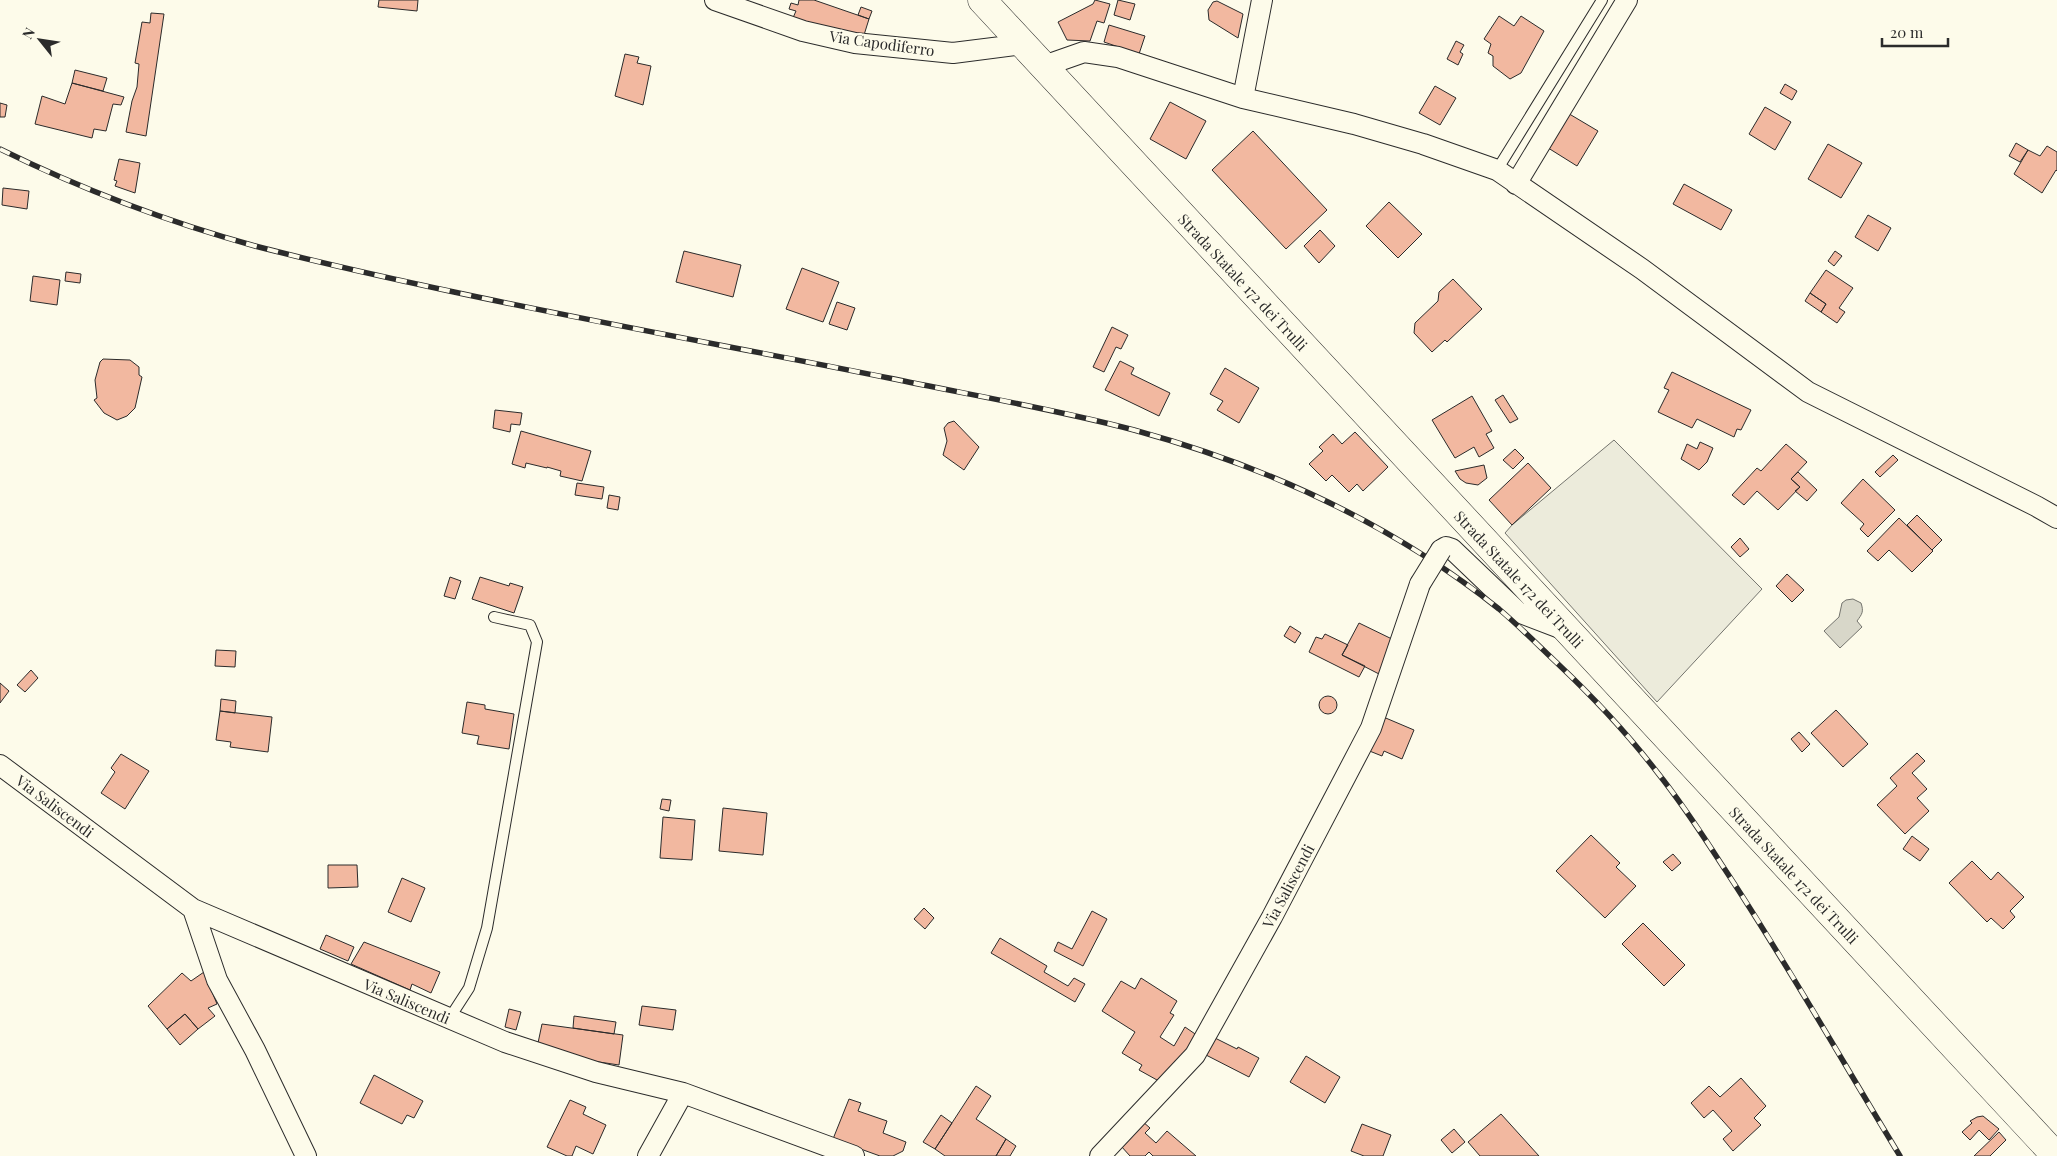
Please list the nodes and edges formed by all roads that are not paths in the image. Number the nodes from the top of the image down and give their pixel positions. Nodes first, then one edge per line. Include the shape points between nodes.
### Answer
1 (715, 0) edge
2 (982, 0) edge
3 (1262, 0) edge
4 (1602, 0) edge
5 (1627, 0) edge
6 (1024, 44) junction
7 (1044, 66) junction
8 (1243, 98) junction
9 (1497, 170) junction
10 (1516, 184) junction
11 (2057, 518) edge
12 (494, 617) dead end
13 (1567, 631) junction
14 (0, 765) edge
15 (193, 909) junction
16 (449, 1019) junction
17 (683, 1093) junction
18 (306, 1156) edge
19 (648, 1156) edge
20 (854, 1156) edge
21 (1100, 1156) edge
22 (2056, 1156) edge

1 - 6 street, Via Capodiferro via 802,31 855,43 953,52
2 - 6 main road, Strada Statale 172 dei Trulli
3 - 8 street
4 - 9 lane
5 - 10 street
6 - 7 main road, Strada Statale 172 dei Trulli
7 - 8 street via 1084,52 1118,57
7 - 13 main road, Strada Statale 172 dei Trulli
8 - 9 street via 1354,124
9 - 10 street
10 - 11 street via 1642,269 1808,392
12 - 16 lane via 530,625 537,642 487,928 469,988
13 - 21 street, Via Saliscendi, bridge via 1518,612 1452,549 1446,547 1441,550 1420,584 1371,728 1267,926 1194,1055
13 - 22 main road, Strada Statale 172 dei Trulli
14 - 15 street, Via Saliscendi
15 - 16 street, Via Saliscendi
15 - 18 street via 217,980
16 - 17 street, Via Saliscendi via 505,1042 596,1072
17 - 19 street
17 - 20 street, Via Saliscendi

